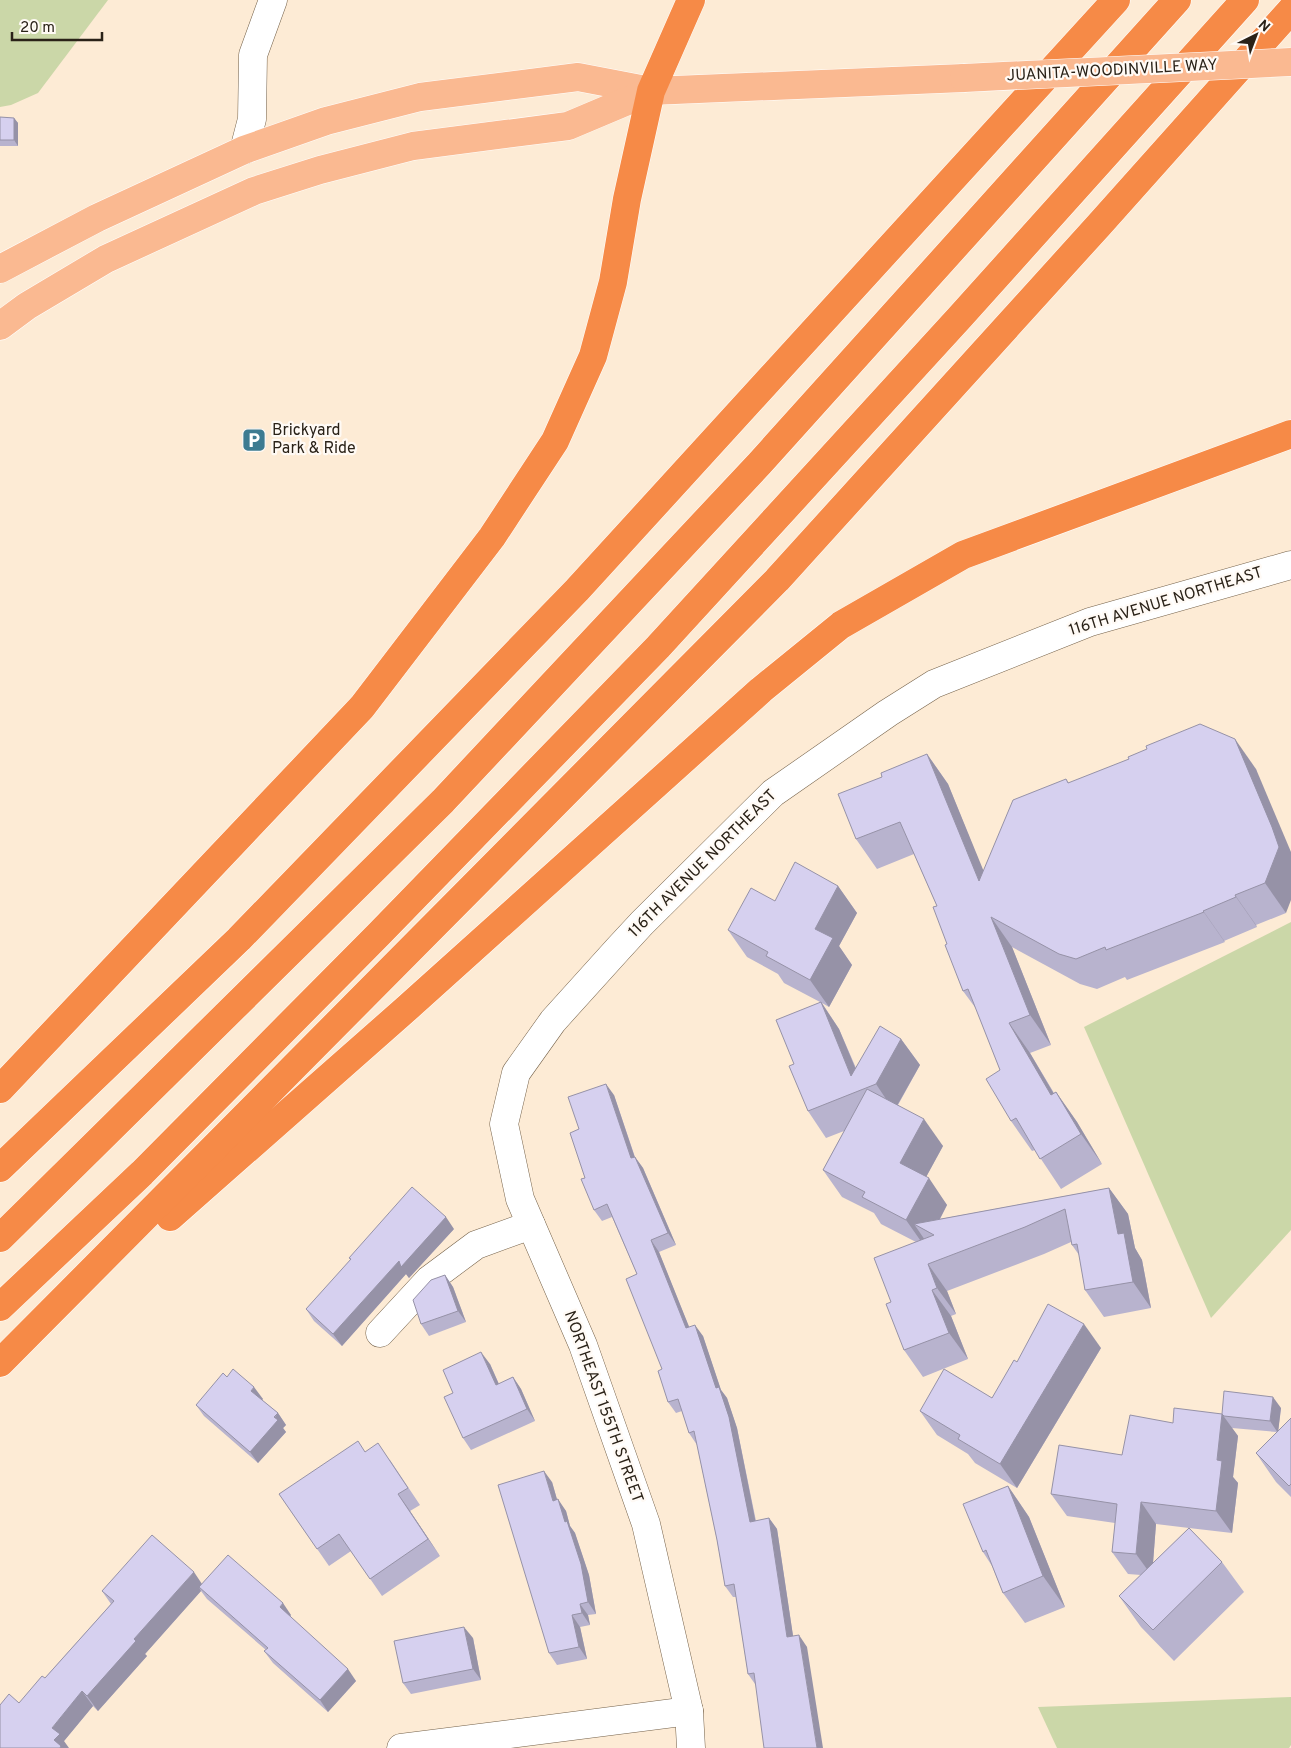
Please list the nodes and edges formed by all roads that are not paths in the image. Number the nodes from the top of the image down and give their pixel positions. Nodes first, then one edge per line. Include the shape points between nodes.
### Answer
1 (274, 0) edge
2 (690, 0) edge
3 (1116, 0) edge
4 (1177, 0) edge
5 (1245, 0) edge
6 (1291, 10) edge
7 (1291, 37) edge
8 (1291, 62) edge
9 (651, 91) junction
10 (244, 150) junction
11 (1099, 225) junction
12 (1, 269) edge
13 (0, 326) edge
14 (1291, 434) edge
15 (1291, 565) edge
16 (516, 1073) joint
17 (0, 1088) edge
18 (0, 1168) edge
19 (531, 1225) junction
20 (0, 1238) edge
21 (0, 1307) edge
22 (380, 1333) dead end
23 (0, 1363) edge
24 (0, 1367) edge
25 (689, 1711) junction
26 (401, 1748) edge
27 (691, 1748) edge

1 - 10 street via 253,55 252,119
2 - 9 highway
3 - 18 highway via 577,590 239,939
4 - 20 highway via 760,463 442,801
5 - 21 highway via 658,646 149,1166
6 - 11 highway
7 - 11 highway
8 - 9 main road, JUANITA-WOODINVILLE WAY, bridge
9 - 10 main road via 578,77 420,97 326,121
9 - 13 main road via 568,126 413,146 254,191 106,259
9 - 17 highway via 613,282 593,356 550,449 492,537 362,707
10 - 12 main road via 96,218
11 - 23 highway via 777,580
14 - 24 highway via 963,555 841,625 762,690
15 - 16 street, 116TH AVENUE NORTHEAST via 1090,622 934,684 888,712 773,792 624,943 553,1021
16 - 19 street, NORTHEAST 155TH STREET via 504,1124 520,1199
19 - 22 street via 476,1245 429,1280
19 - 25 street, NORTHEAST 155TH STREET via 583,1345 646,1524
25 - 26 street
25 - 27 street, NORTHEAST 155TH STREET

